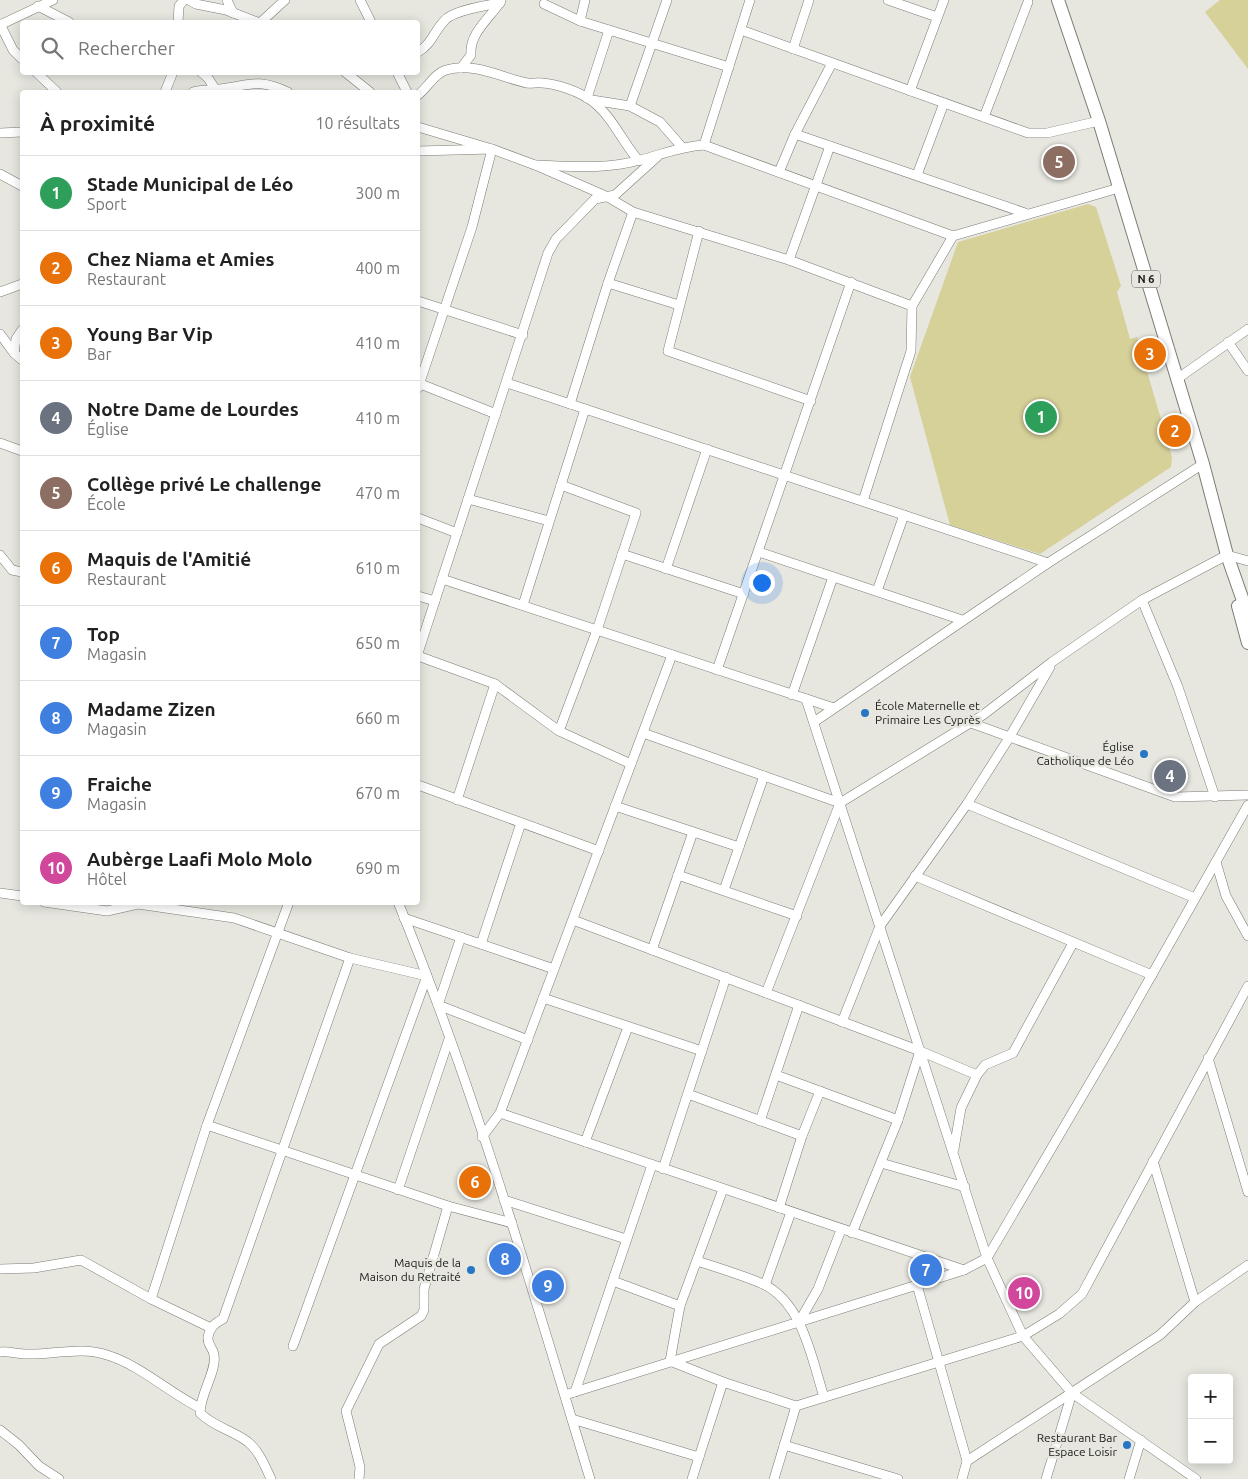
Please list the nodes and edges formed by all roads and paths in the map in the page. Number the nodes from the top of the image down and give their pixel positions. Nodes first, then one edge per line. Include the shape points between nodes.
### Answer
1 (53, 0) edge
2 (184, 0) edge
3 (189, 0) edge
4 (228, 0) edge
5 (285, 0) edge
6 (360, 0) edge
7 (584, 0) edge
8 (667, 0) edge
9 (750, 0) edge
10 (809, 0) edge
11 (888, 0) edge
12 (944, 0) edge
13 (1058, 0) edge
14 (1028, 1) edge
15 (501, 2) edge
16 (544, 4) dead end
17 (38, 6) junction
18 (232, 13) junction
19 (937, 17) junction
20 (65, 20) edge
21 (178, 20) edge
22 (253, 20) edge
23 (261, 20) edge
24 (370, 20) edge
25 (580, 21) junction
26 (0, 25) edge
27 (610, 30) junction
28 (741, 30) junction
29 (653, 44) junction
30 (793, 49) junction
31 (420, 50) edge
32 (20, 56) edge
33 (832, 63) junction
34 (729, 67) junction
35 (461, 68) junction
36 (39, 75) edge
37 (172, 75) edge
38 (204, 75) edge
39 (349, 75) edge
40 (398, 75) edge
41 (269, 89) edge
42 (55, 90) edge
43 (166, 90) edge
44 (215, 90) edge
45 (220, 90) edge
46 (368, 90) edge
47 (406, 90) edge
48 (910, 91) junction
49 (420, 93) edge
50 (589, 99) junction
51 (944, 103) junction
52 (630, 106) junction
53 (984, 117) junction
54 (1099, 121) junction
55 (420, 128) edge
56 (20, 132) edge
57 (0, 134) edge
58 (795, 134) junction
59 (704, 145) junction
60 (681, 146) junction
61 (830, 146) junction
62 (492, 149) junction
63 (420, 151) edge
64 (663, 152) junction
65 (639, 160) junction
66 (535, 165) junction
67 (779, 172) junction
68 (0, 174) edge
69 (917, 175) junction
70 (20, 185) edge
71 (817, 186) junction
72 (1119, 188) junction
73 (606, 196) junction
74 (633, 212) junction
75 (1026, 213) junction
76 (699, 230) junction
77 (953, 236) junction
78 (789, 260) junction
79 (851, 282) junction
80 (608, 283) junction
81 (20, 285) edge
82 (0, 292) edge
83 (420, 302) edge
84 (680, 305) junction
85 (912, 306) junction
86 (444, 309) junction
87 (1248, 329) edge
88 (20, 333) edge
89 (0, 334) edge
90 (523, 335) junction
91 (1228, 342) junction
92 (14, 353) junction
93 (20, 358) edge
94 (1248, 371) edge
95 (1177, 378) junction
96 (420, 379) edge
97 (507, 383) junction
98 (420, 386) edge
99 (811, 401) junction
100 (570, 404) junction
101 (585, 409) junction
102 (496, 414) junction
103 (0, 442) edge
104 (20, 450) edge
105 (707, 450) junction
106 (1203, 464) junction
107 (786, 476) junction
108 (561, 485) junction
109 (468, 500) junction
110 (863, 501) junction
111 (904, 515) junction
112 (420, 519) edge
113 (550, 521) junction
114 (457, 533) junction
115 (759, 552) junction
116 (622, 554) junction
117 (0, 556) edge
118 (1228, 558) junction
119 (1248, 561) edge
120 (1048, 563) junction
121 (666, 569) junction
122 (20, 572) edge
123 (833, 577) junction
124 (442, 579) junction
125 (876, 591) junction
126 (744, 594) junction
127 (420, 597) edge
128 (1142, 600) junction
129 (435, 601) junction
130 (523, 605) junction
131 (1248, 615) edge
132 (962, 620) junction
133 (597, 630) junction
134 (1248, 643) edge
135 (420, 649) edge
136 (672, 655) junction
137 (420, 656) edge
138 (1052, 662) junction
139 (717, 670) junction
140 (495, 684) junction
141 (792, 695) junction
142 (806, 699) junction
143 (834, 708) junction
144 (814, 722) junction
145 (971, 723) junction
146 (559, 731) junction
147 (643, 733) junction
148 (1009, 738) junction
149 (631, 764) junction
150 (764, 776) junction
151 (420, 786) edge
152 (1248, 795) edge
153 (1215, 797) junction
154 (458, 800) junction
155 (840, 803) junction
156 (967, 804) junction
157 (1248, 805) edge
158 (615, 806) junction
159 (520, 822) junction
160 (693, 832) junction
161 (739, 847) junction
162 (599, 851) junction
163 (1216, 862) junction
164 (678, 875) junction
165 (915, 876) junction
166 (724, 890) junction
167 (0, 893) edge
168 (20, 896) edge
169 (1195, 898) junction
170 (65, 905) edge
171 (134, 905) edge
172 (145, 905) edge
173 (288, 905) edge
174 (399, 905) edge
175 (797, 916) junction
176 (404, 918) junction
177 (573, 920) junction
178 (880, 926) junction
179 (279, 933) junction
180 (1248, 936) edge
181 (461, 937) junction
182 (1072, 943) junction
183 (481, 944) junction
184 (652, 950) junction
185 (350, 958) junction
186 (554, 969) junction
187 (1152, 975) junction
188 (427, 976) junction
189 (726, 977) junction
190 (1248, 986) edge
191 (766, 993) junction
192 (543, 998) junction
193 (438, 1005) junction
194 (800, 1005) junction
195 (842, 1022) junction
196 (628, 1027) junction
197 (449, 1039) junction
198 (528, 1040) junction
199 (920, 1051) junction
200 (702, 1052) junction
201 (1208, 1058) junction
202 (776, 1075) junction
203 (977, 1075) junction
204 (820, 1091) junction
205 (688, 1094) junction
206 (500, 1113) junction
207 (898, 1120) junction
208 (760, 1121) junction
209 (207, 1125) junction
210 (802, 1136) junction
211 (482, 1137) junction
212 (585, 1142) junction
213 (281, 1150) junction
214 (953, 1152) junction
215 (1153, 1160) junction
216 (881, 1163) junction
217 (652, 1165) junction
218 (664, 1169) junction
219 (354, 1175) junction
220 (965, 1187) junction
221 (723, 1189) junction
222 (398, 1190) junction
223 (1248, 1192) edge
224 (504, 1200) junction
225 (448, 1206) junction
226 (779, 1208) junction
227 (791, 1212) junction
228 (512, 1223) junction
229 (841, 1230) junction
230 (852, 1233) junction
231 (626, 1239) junction
232 (987, 1258) junction
233 (697, 1261) junction
234 (1248, 1265) edge
235 (0, 1269) edge
236 (964, 1270) junction
237 (613, 1281) junction
238 (765, 1285) junction
239 (917, 1285) junction
240 (151, 1299) junction
241 (1195, 1302) junction
242 (680, 1306) junction
243 (799, 1322) junction
244 (211, 1328) junction
245 (1024, 1336) junction
246 (293, 1346) dead end
247 (0, 1352) edge
248 (670, 1361) junction
249 (939, 1362) junction
250 (723, 1382) junction
251 (575, 1392) junction
252 (1072, 1393) junction
253 (565, 1395) junction
254 (824, 1397) junction
255 (796, 1406) junction
256 (200, 1408) junction
257 (572, 1418) junction
258 (0, 1430) edge
259 (1141, 1440) junction
260 (784, 1445) junction
261 (699, 1457) junction
262 (967, 1462) junction
263 (59, 1479) edge
264 (271, 1479) edge
265 (359, 1479) edge
266 (590, 1479) edge
267 (692, 1479) edge
268 (774, 1479) edge
269 (898, 1479) edge
270 (962, 1479) edge
271 (1046, 1479) edge
272 (1129, 1479) edge
273 (1196, 1479) edge

1 - 17 street
2 - 21 street via 179,6
3 - 18 street
4 - 18 street
5 - 23 street
6 - 24 street
7 - 25 street
8 - 29 street
9 - 28 street
10 - 30 street
11 - 19 street
12 - 19 street
13 - 54 main road, N 6
14 - 53 street
15 - 31 street via 452,14 444,20 432,41
15 - 35 street via 475,35 470,46 471,55
16 - 25 street
17 - 20 street
17 - 26 street
18 - 22 street
19 - 48 street
25 - 27 street
26 - 32 street via 13,50
27 - 29 street
27 - 50 street
28 - 30 street
28 - 34 street
29 - 34 street
29 - 52 street
30 - 33 street
33 - 48 street
33 - 58 street
34 - 59 street
35 - 49 street via 443,70
35 - 50 street via 475,68 529,84 542,83
36 - 42 street
37 - 43 street
38 - 44 street
39 - 46 street
40 - 47 street
41 - 45 street via 244,84
48 - 51 street
50 - 52 street
50 - 65 street via 608,116
51 - 53 street
51 - 69 street
52 - 60 street via 660,122
53 - 54 street via 1028,133 1047,133
54 - 72 main road, N 6
55 - 62 street
56 - 57 street
58 - 61 street
58 - 67 street
59 - 60 street
59 - 67 street
60 - 64 street
61 - 69 street
61 - 71 street
62 - 63 street
62 - 66 street
62 - 86 street via 472,227
64 - 65 street
64 - 73 street via 614,195
65 - 66 street via 599,168
66 - 73 street
67 - 71 street
68 - 70 street
69 - 75 street
71 - 77 street
71 - 78 street
72 - 75 street
72 - 95 main road, N 6
73 - 74 street
73 - 90 street via 595,200 556,239 548,253
74 - 76 street
74 - 80 street
75 - 77 street
76 - 78 street
76 - 84 street
77 - 85 street
78 - 79 street
79 - 85 street
79 - 99 street
80 - 84 street
80 - 100 street
81 - 82 street
83 - 86 street
84 - 99 street via 668,351
85 - 110 street via 911,351
86 - 90 street
86 - 96 street
87 - 91 street
88 - 92 street
89 - 92 street
90 - 97 street
91 - 94 street
91 - 95 street
92 - 93 street
95 - 106 main road, N 6
97 - 100 street
97 - 102 street
98 - 102 street
99 - 107 street
100 - 101 street
101 - 105 street
101 - 108 street
102 - 109 street
103 - 104 street
105 - 107 street
105 - 121 street
106 - 118 main road, N 6
106 - 120 street
107 - 110 street
107 - 115 street
108 - 113 street
108 - 116 street via 636,513
109 - 113 street
109 - 114 street
110 - 111 street
111 - 120 street
111 - 125 street
112 - 114 street
113 - 130 street
114 - 124 street
115 - 123 street
115 - 126 street
116 - 121 street
116 - 133 street
117 - 122 street via 12,570
118 - 119 street
118 - 128 street
118 - 131 main road, N 6
118 - 134 main road, N 6
120 - 132 street
121 - 126 street
123 - 125 street
123 - 141 street
124 - 129 street
124 - 130 street
125 - 132 street
126 - 139 street
127 - 129 street
128 - 138 street
128 - 153 street via 1178,687
129 - 135 street
130 - 133 street
132 - 143 street
133 - 136 street
133 - 146 street
136 - 139 street
136 - 147 street
137 - 140 street
138 - 145 street
138 - 148 street
139 - 141 street
140 - 146 street
140 - 154 street
141 - 142 street
142 - 143 street
142 - 144 street
143 - 144 street
144 - 155 street
145 - 148 street
145 - 155 street
146 - 149 street
147 - 149 street
147 - 150 street
148 - 153 street via 1156,792 1176,797
148 - 156 street
149 - 158 street
150 - 155 street
150 - 161 street
151 - 154 street
152 - 153 street
154 - 159 street
155 - 175 street
155 - 178 street
156 - 165 street
156 - 169 street
157 - 163 street
158 - 160 street
158 - 162 street
159 - 162 street
159 - 183 street
160 - 161 street
160 - 164 street
161 - 166 street
162 - 177 street
163 - 169 street
163 - 180 street via 1226,896
164 - 166 street
164 - 184 street
165 - 178 street
165 - 182 street
166 - 175 street
167 - 168 street
169 - 187 street
170 - 171 street via 107,911
172 - 179 street via 234,918
173 - 179 street
174 - 176 street
175 - 191 street
176 - 181 street
176 - 188 street
177 - 184 street
177 - 186 street
178 - 195 street
178 - 199 street
179 - 185 street
179 - 209 street
181 - 183 street
181 - 193 street
182 - 187 street
182 - 203 street via 1013,1053 985,1065
183 - 186 street
184 - 189 street
185 - 188 street
185 - 213 street
186 - 192 street
187 - 232 street
188 - 193 street
188 - 219 street
189 - 191 street
189 - 200 street
190 - 201 street
191 - 194 street
192 - 196 street
192 - 198 street
193 - 197 street
193 - 198 street
194 - 195 street
194 - 202 street
195 - 199 street
196 - 200 street
196 - 212 street
197 - 211 street
197 - 222 street
198 - 206 street
199 - 203 street
199 - 207 street
199 - 214 street
200 - 205 street
201 - 215 street
201 - 223 street
202 - 204 street
202 - 208 street
203 - 214 street via 961,1108
204 - 207 street
204 - 210 street
205 - 208 street
205 - 218 street
206 - 211 street
206 - 212 street
207 - 216 street
208 - 210 street
209 - 213 street
209 - 240 street
210 - 226 street
211 - 224 street
212 - 217 street
213 - 219 street
213 - 244 street via 223,1319
214 - 220 street
215 - 241 street
215 - 245 street via 1082,1294 1059,1314
216 - 220 street
216 - 230 street
217 - 218 street
217 - 231 street
218 - 221 street
219 - 222 street
219 - 246 street
220 - 232 street
221 - 226 street
221 - 233 street
222 - 225 street
224 - 228 street
224 - 231 street
225 - 228 street
225 - 265 street via 424,1289 424,1310 421,1316 378,1344 346,1411 360,1466
226 - 227 street
227 - 229 street
227 - 238 street
228 - 253 street
229 - 230 street
229 - 243 street via 818,1289
230 - 236 street
231 - 237 street
232 - 236 street
232 - 245 street
233 - 238 street
233 - 242 street
234 - 241 street
235 - 240 street via 34,1268 81,1260
236 - 239 street
237 - 242 street
237 - 251 street
238 - 243 street via 783,1299
239 - 243 street
239 - 249 street
240 - 244 street
241 - 252 street via 1160,1334
242 - 248 street
243 - 248 street
243 - 254 street
244 - 256 street via 208,1345 214,1354 213,1363
245 - 249 street
245 - 252 street
247 - 256 street via 72,1353 82,1350 106,1354
248 - 250 street
248 - 251 street
249 - 254 street
249 - 262 street
250 - 255 street
250 - 261 street
251 - 253 street
252 - 259 street
252 - 262 street
252 - 271 street
253 - 257 street
254 - 255 street
255 - 260 street
256 - 264 street via 210,1422 248,1442
257 - 261 street
257 - 266 street
258 - 263 street via 39,1466
259 - 272 street
259 - 273 street
260 - 268 street
260 - 269 street
261 - 267 street
262 - 270 street

